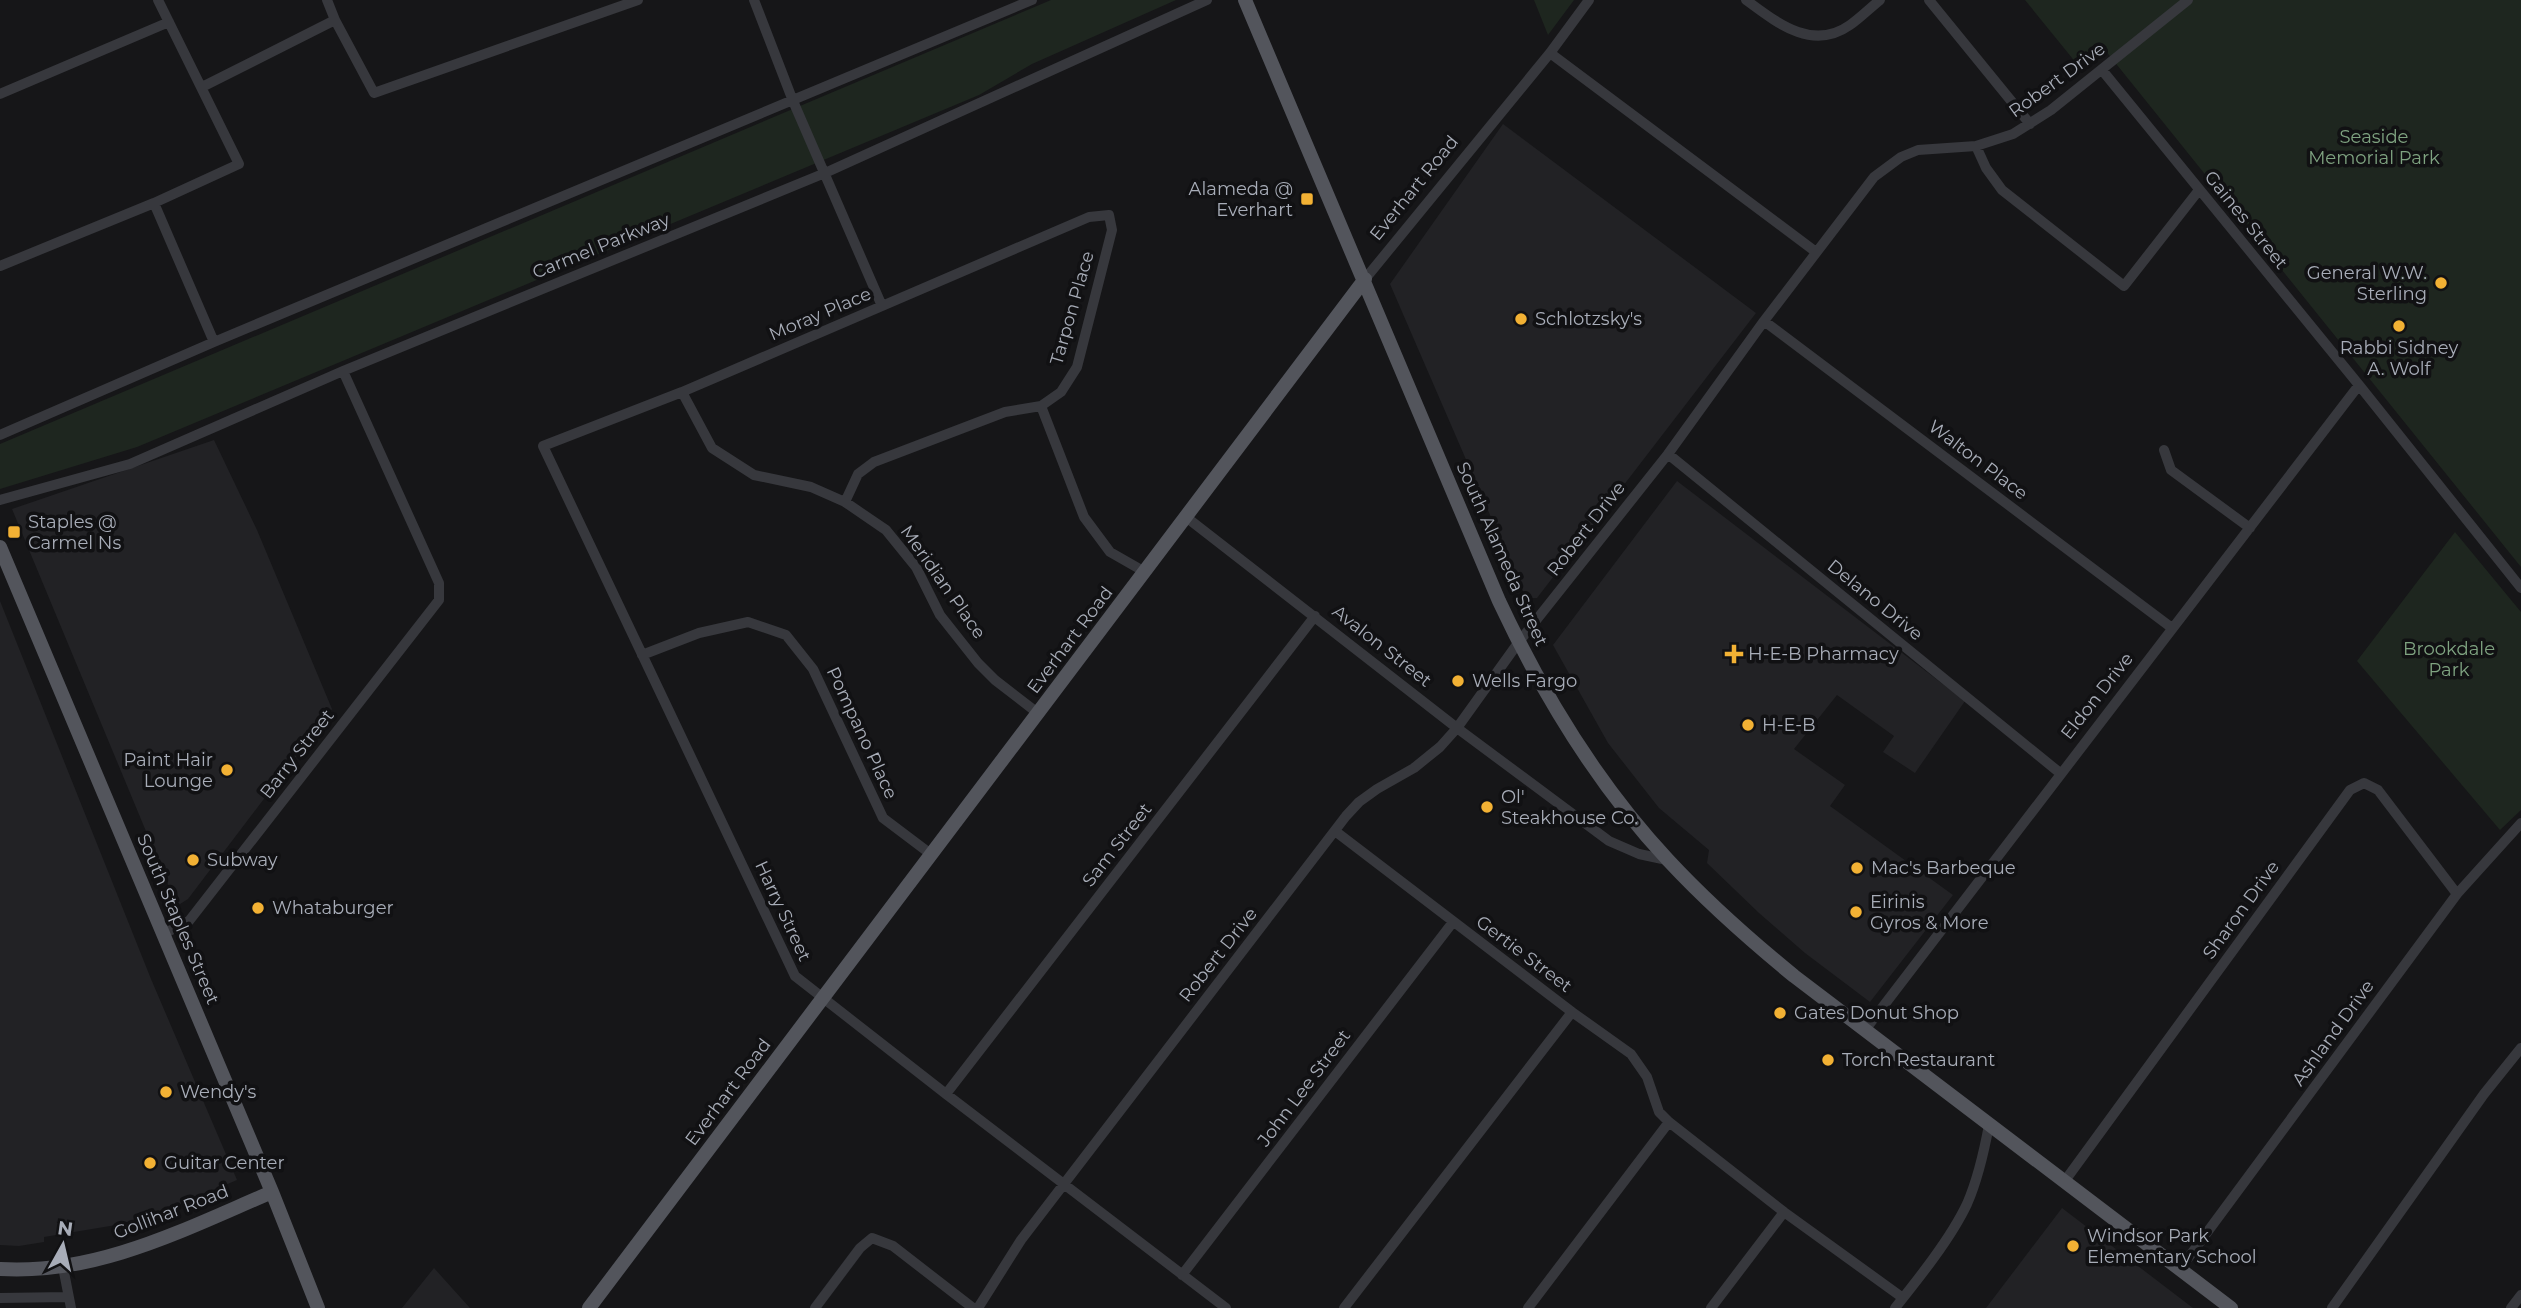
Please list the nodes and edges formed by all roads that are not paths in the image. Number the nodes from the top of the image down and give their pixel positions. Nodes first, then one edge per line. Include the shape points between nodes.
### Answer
1 (158, 0) edge
2 (327, 0) edge
3 (638, 0) edge
4 (754, 0) edge
5 (1032, 0) edge
6 (1207, 0) edge
7 (1245, 0) edge
8 (1589, 0) edge
9 (1746, 0) edge
10 (1880, 0) edge
11 (1929, 0) edge
12 (2188, 0) edge
13 (335, 20) junction
14 (169, 22) junction
15 (1550, 53) junction
16 (2102, 70) junction
17 (202, 87) junction
18 (0, 94) edge
19 (793, 101) junction
20 (2030, 124) junction
21 (1976, 146) junction
22 (825, 173) junction
23 (2199, 190) junction
24 (155, 203) junction
25 (1109, 215) joint
26 (1816, 252) junction
27 (0, 267) edge
28 (1365, 279) junction
29 (882, 306) junction
30 (1764, 321) junction
31 (214, 342) junction
32 (344, 371) junction
33 (2360, 385) junction
34 (682, 392) junction
35 (1041, 406) junction
36 (0, 435) edge
37 (543, 446) joint
38 (2164, 450) dead end
39 (1668, 454) junction
40 (0, 500) edge
41 (845, 502) junction
42 (1186, 517) junction
43 (2250, 527) junction
44 (0, 547) edge
45 (1145, 572) junction
46 (2521, 588) edge
47 (1315, 616) junction
48 (2172, 628) junction
49 (1518, 643) junction
50 (642, 655) junction
51 (1039, 714) junction
52 (1457, 728) junction
53 (2060, 773) junction
54 (2521, 823) edge
55 (1335, 831) junction
56 (932, 855) junction
57 (1667, 860) junction
58 (2457, 894) junction
59 (1453, 922) junction
60 (163, 934) junction
61 (822, 1000) junction
62 (1572, 1012) junction
63 (1865, 1030) junction
64 (2521, 1048) edge
65 (946, 1094) junction
66 (1669, 1122) junction
67 (1989, 1125) junction
68 (2064, 1182) junction
69 (1064, 1184) junction
70 (272, 1192) junction
71 (1784, 1212) junction
72 (63, 1268) junction
73 (0, 1269) edge
74 (2180, 1269) junction
75 (1182, 1275) junction
76 (2521, 1295) edge
77 (0, 1298) edge
78 (1903, 1298) junction
79 (69, 1303) edge
80 (318, 1308) edge
81 (589, 1308) edge
82 (815, 1308) edge
83 (973, 1308) edge
84 (978, 1308) edge
85 (1226, 1308) edge
86 (1344, 1308) edge
87 (1528, 1308) edge
88 (1711, 1308) edge
89 (1895, 1308) edge
90 (2231, 1308) edge
91 (2332, 1308) edge
92 (2511, 1308) edge

1 - 14 street
2 - 13 street
3 - 13 street via 374,93
4 - 19 street
5 - 19 street
6 - 22 street, Carmel Parkway
7 - 28 main road, South Alameda Street
8 - 15 street, Everhart Road
9 - 10 street via 1782,26 1811,36 1838,32
11 - 20 street
12 - 16 street, Robert Drive
13 - 17 street
14 - 17 street
14 - 18 street
15 - 26 street
15 - 28 street, Everhart Road
16 - 20 street, Robert Drive
16 - 23 street, Gaines Street
17 - 24 street via 239,163
19 - 22 street
19 - 31 street
20 - 21 street, Robert Drive
21 - 23 street via 2002,190 2124,286
21 - 26 street, Robert Drive via 1931,147 1887,165
22 - 29 street
22 - 32 street, Carmel Parkway
23 - 33 street, Gaines Street
24 - 27 street
24 - 31 street
25 - 29 street, Moray Place via 1089,217
25 - 35 street, Tarpon Place via 1112,230 1077,367 1061,392
26 - 30 street, Robert Drive
28 - 42 main road, Everhart Road
28 - 49 main road, South Alameda Street
29 - 34 street, Moray Place
30 - 39 street, Robert Drive
30 - 48 street, Walton Place
31 - 36 street
32 - 40 street, Carmel Parkway via 130,464
32 - 60 street, Barry Street via 439,583 439,600 189,921
33 - 43 street, Eldon Drive
33 - 46 street, Gaines Street
34 - 37 street, Moray Place
34 - 41 street, Meridian Place via 712,448 754,475 811,487
35 - 41 street via 1005,412 874,462 858,474
35 - 45 street via 1084,517 1110,552
37 - 50 street, Harry Street
38 - 43 street via 2171,470
39 - 49 street, Robert Drive
39 - 53 street, Delano Drive
41 - 51 street, Meridian Place via 886,530 916,567 940,615 978,663
42 - 45 main road, Everhart Road
42 - 47 street, Avalon Street
43 - 48 street, Eldon Drive
44 - 60 main road, South Staples Street
45 - 51 main road, Everhart Road
47 - 52 street, Avalon Street
47 - 65 street, Sam Street
48 - 53 street, Eldon Drive
49 - 52 street, Robert Drive
49 - 57 main road, South Alameda Street via 1588,761
50 - 56 street, Pompano Place via 699,633 748,622 786,635 813,669 883,818
50 - 61 street, Harry Street via 795,976
51 - 56 main road, Everhart Road
52 - 55 street, Robert Drive via 1414,768 1359,802
52 - 57 street, Avalon Street via 1609,841
53 - 63 street, Eldon Drive
54 - 58 street, Ashland Drive
55 - 59 street, Gertie Street
55 - 69 street, Robert Drive
56 - 61 main road, Everhart Road
57 - 63 main road, South Alameda Street via 1748,939
58 - 68 street, Sharon Drive via 2378,790 2364,783 2350,790
58 - 74 street, Ashland Drive
59 - 62 street, Gertie Street
59 - 75 street, John Lee Street
60 - 70 main road, South Staples Street
61 - 65 street, Harry Street
61 - 81 main road, Everhart Road
62 - 66 street, Gertie Street via 1631,1054 1647,1077 1659,1112
62 - 86 street
63 - 67 main road, South Alameda Street
64 - 91 street
65 - 69 street, Harry Street
66 - 71 street
66 - 87 street
67 - 68 main road, South Alameda Street
67 - 78 street via 1967,1204
68 - 74 main road, South Alameda Street
69 - 75 street, Harry Street
69 - 84 street, Robert Drive via 1004,1264
70 - 72 main road, Gollihar Road via 129,1251
70 - 80 main road, South Staples Street
71 - 78 street
71 - 88 street
72 - 73 main road, Gollihar Road
72 - 79 street
74 - 90 main road, South Alameda Street
75 - 85 street, Harry Street
76 - 92 street
77 - 79 street
78 - 89 street
82 - 83 street via 872,1238 893,1246

